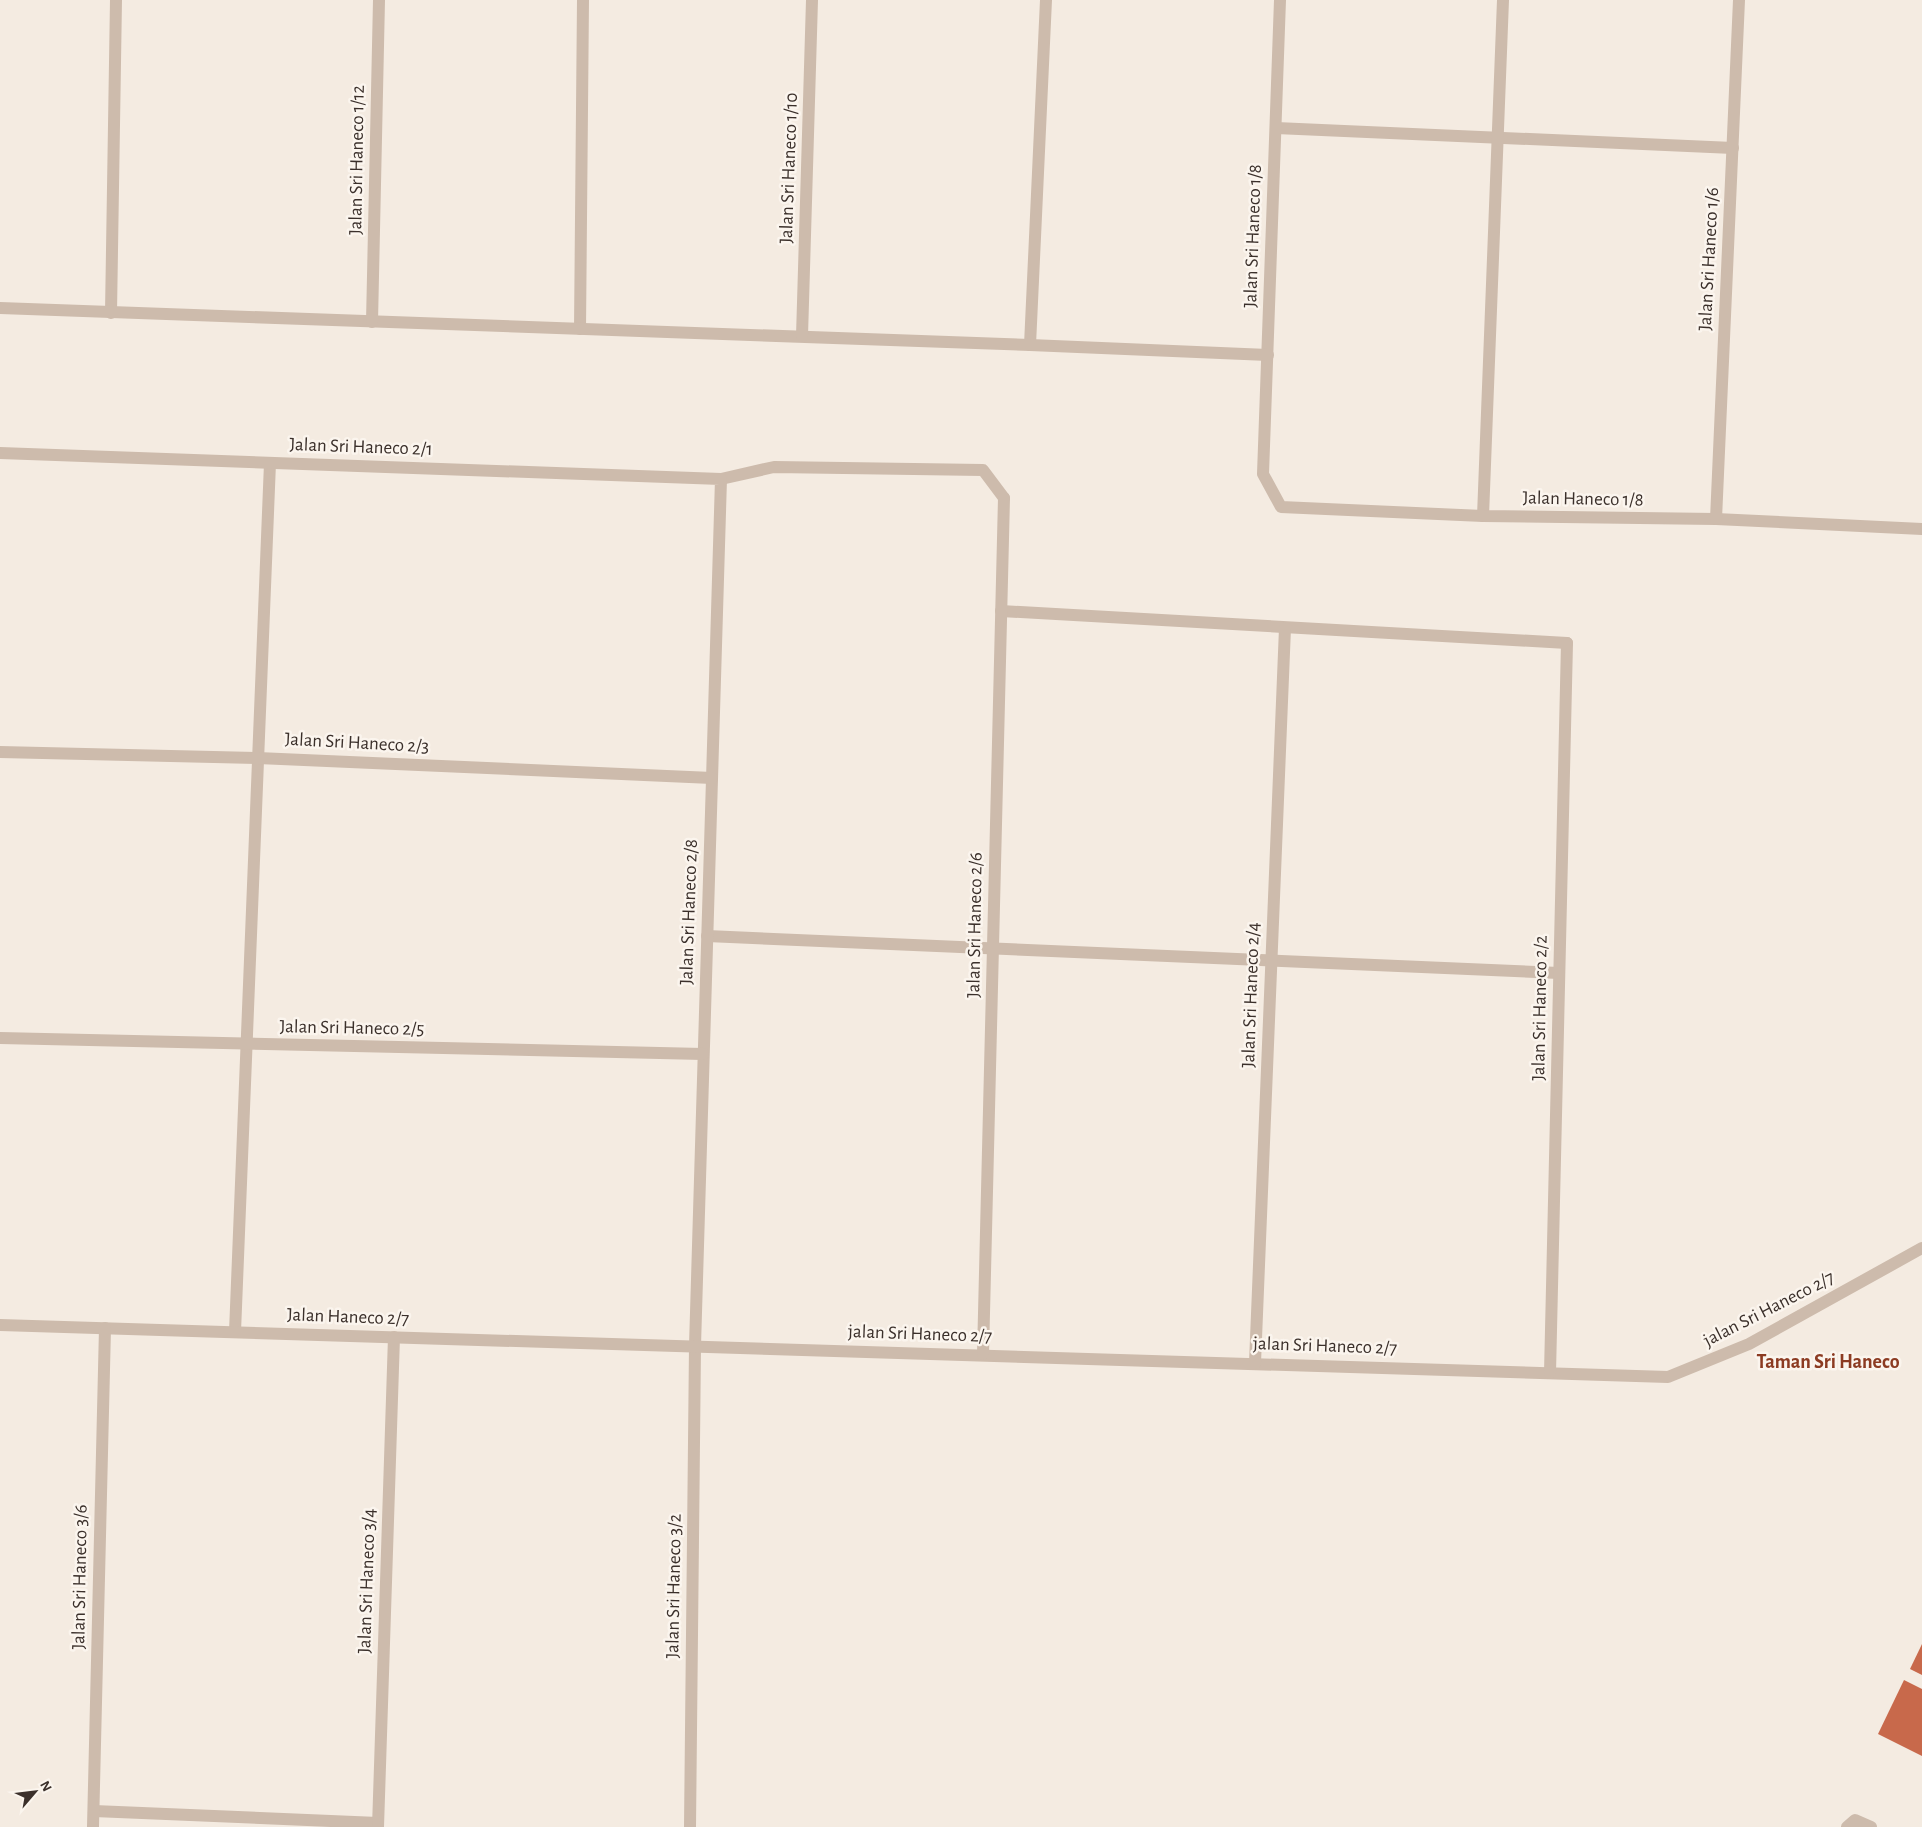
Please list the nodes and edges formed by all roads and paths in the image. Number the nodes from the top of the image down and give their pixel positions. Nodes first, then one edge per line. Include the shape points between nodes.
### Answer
1 (116, 0) edge
2 (379, 0) edge
3 (583, 0) edge
4 (812, 0) edge
5 (1046, 0) edge
6 (1280, 0) edge
7 (1503, 0) edge
8 (1739, 0) edge
9 (1276, 128) junction
10 (1498, 138) junction
11 (1733, 148) junction
12 (0, 308) edge
13 (111, 313) junction
14 (372, 322) junction
15 (580, 329) junction
16 (802, 336) junction
17 (1030, 344) junction
18 (1268, 355) junction
19 (0, 453) edge
20 (270, 463) junction
21 (1263, 474) joint
22 (721, 479) junction
23 (1004, 498) joint
24 (1483, 516) junction
25 (1716, 519) junction
26 (1922, 529) edge
27 (1001, 611) junction
28 (1285, 628) junction
29 (0, 752) edge
30 (258, 758) junction
31 (712, 778) junction
32 (707, 936) junction
33 (993, 949) junction
34 (1271, 960) junction
35 (1559, 973) junction
36 (0, 1038) edge
37 (246, 1045) junction
38 (704, 1054) junction
39 (1922, 1248) edge
40 (0, 1325) edge
41 (105, 1328) junction
42 (235, 1332) junction
43 (394, 1337) junction
44 (695, 1346) junction
45 (983, 1354) junction
46 (1255, 1363) junction
47 (1550, 1373) junction
48 (94, 1811) junction
49 (378, 1825) edge
50 (94, 1827) edge
51 (690, 1827) edge
52 (1847, 1827) edge
53 (1870, 1827) edge

1 - 13 street
2 - 14 street, Jalan Sri Haneco 1/12
3 - 15 street
4 - 16 street, Jalan Sri Haneco 1/10
5 - 17 street
6 - 9 street, Jalan Sri Haneco 1/8
7 - 10 street
8 - 11 street, Jalan Sri Haneco 1/6
9 - 10 street
9 - 18 street, Jalan Sri Haneco 1/8
10 - 11 street
10 - 24 street
11 - 25 street, Jalan Sri Haneco 1/6
12 - 13 street
13 - 14 street
14 - 15 street
15 - 16 street
16 - 17 street
17 - 18 street
18 - 21 street, Jalan Sri Haneco 1/8
19 - 20 street, Jalan Sri Haneco 2/1
20 - 22 street, Jalan Sri Haneco 2/1
20 - 30 street
21 - 24 street, Jalan Haneco 1/8 via 1281,507
22 - 23 street, Jalan Sri Haneco 2/1 via 774,467 983,470
22 - 31 street, Jalan Sri Haneco 2/8
23 - 27 street, Jalan Sri Haneco 2/6
24 - 25 street, Jalan Haneco 1/8
25 - 26 street, Jalan Haneco 1/8
27 - 28 street
27 - 33 street, Jalan Sri Haneco 2/6
28 - 34 street, Jalan Sri Haneco 2/4
28 - 35 street, Jalan Sri Haneco 2/2 via 1567,643
29 - 30 street, Jalan Sri Haneco 2/3
30 - 31 street, Jalan Sri Haneco 2/3
30 - 37 street
31 - 32 street, Jalan Sri Haneco 2/8
32 - 33 street
32 - 38 street, Jalan Sri Haneco 2/8
33 - 34 street
33 - 45 street, Jalan Sri Haneco 2/6
34 - 35 street
34 - 46 street, Jalan Sri Haneco 2/4
35 - 47 street, Jalan Sri Haneco 2/2
36 - 37 street, Jalan Sri Haneco 2/5
37 - 38 street, Jalan Sri Haneco 2/5
37 - 42 street
38 - 44 street, Jalan Sri Haneco 2/8
39 - 47 street, jalan Sri Haneco 2/7 via 1749,1344 1668,1377
40 - 41 street, Jalan Haneco 2/7
41 - 42 street, Jalan Haneco 2/7
41 - 48 street, Jalan Sri Haneco 3/6
42 - 43 street, Jalan Haneco 2/7
43 - 44 street, Jalan Haneco 2/7
43 - 49 street, Jalan Sri Haneco 3/4
44 - 45 street, jalan Sri Haneco 2/7
44 - 51 street, Jalan Sri Haneco 3/2
45 - 46 street, jalan Sri Haneco 2/7
46 - 47 street, jalan Sri Haneco 2/7
48 - 49 street
48 - 50 street, Jalan Sri Haneco 3/6
52 - 53 street via 1855,1820

